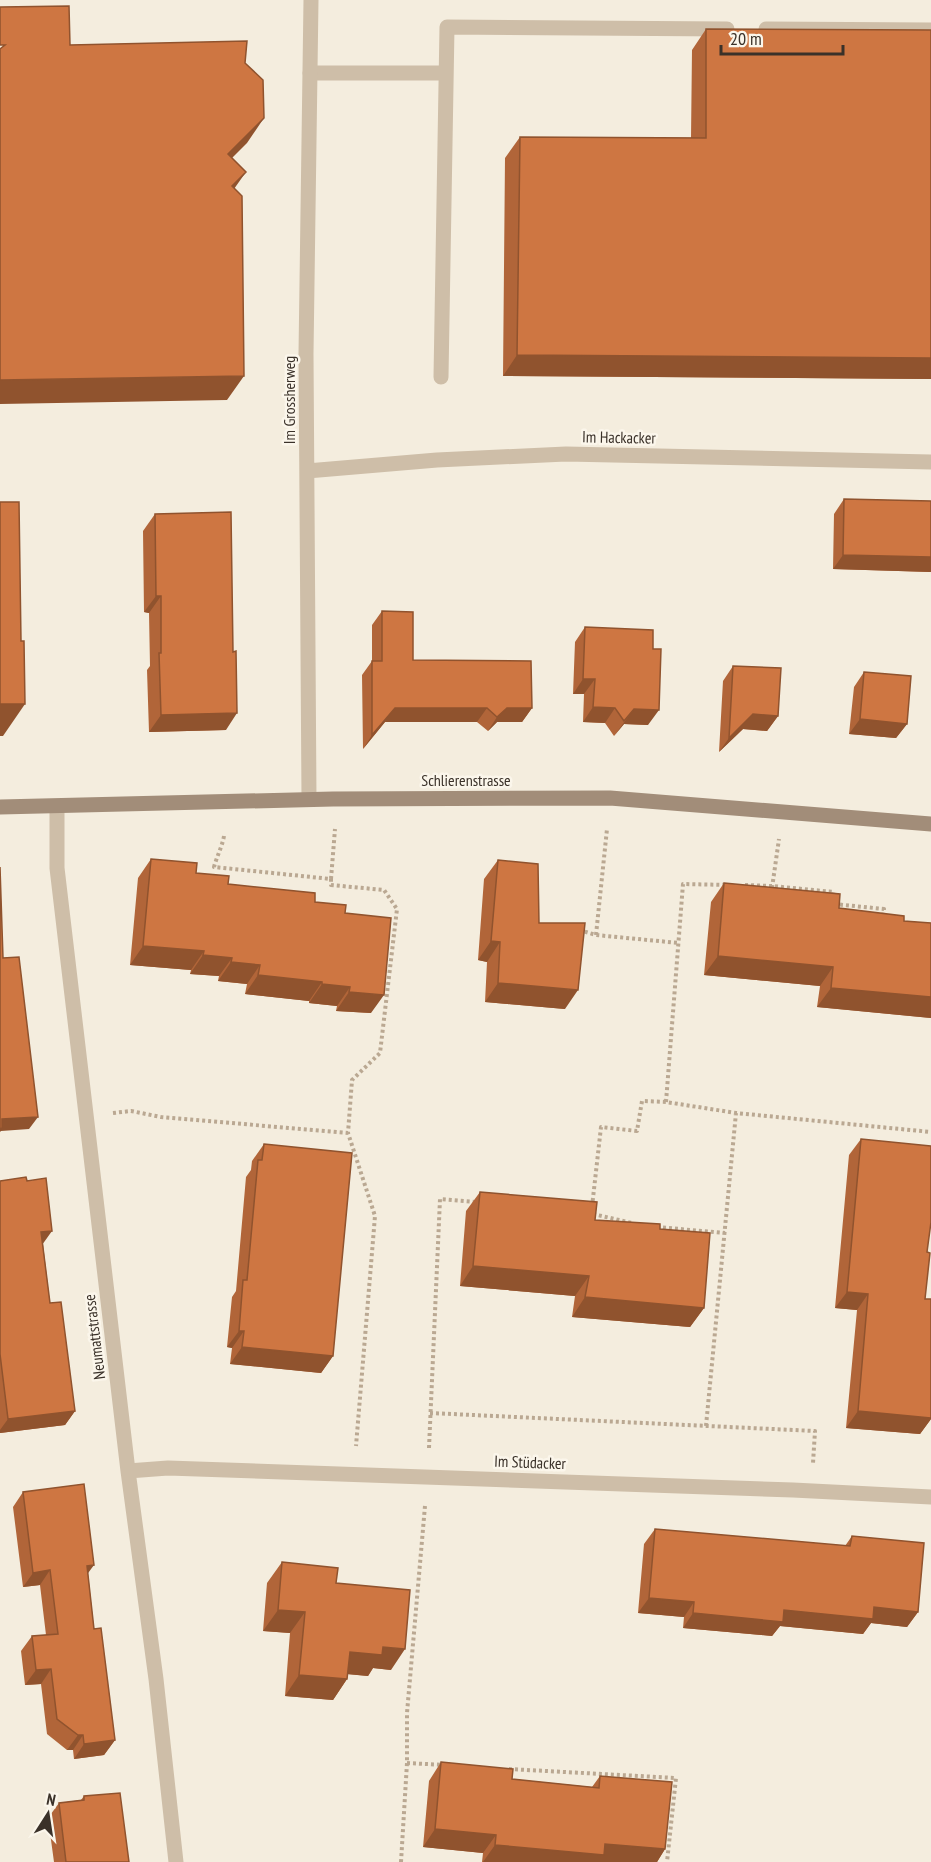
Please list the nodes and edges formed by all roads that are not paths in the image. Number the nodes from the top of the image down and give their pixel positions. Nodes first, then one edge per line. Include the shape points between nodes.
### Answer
1 (311, 0) edge
2 (931, 30) edge
3 (310, 73) junction
4 (446, 73) junction
5 (441, 377) dead end
6 (931, 462) edge
7 (307, 471) junction
8 (309, 799) junction
9 (0, 807) edge
10 (57, 807) junction
11 (931, 824) edge
12 (128, 1471) junction
13 (931, 1497) edge
14 (176, 1862) edge

1 - 3 street, Im Grossherweg
2 - 4 street via 447,27
3 - 4 street
3 - 7 street, Im Grossherweg
4 - 5 street
6 - 7 street, Im Hackacker via 566,454
7 - 8 street, Im Grossherweg
8 - 10 street, Schlierenstrasse
8 - 11 street, Schlierenstrasse via 610,798
9 - 10 street, Schlierenstrasse
10 - 12 street, Neumattstrasse via 57,868
12 - 13 street, Im Stüdacker via 168,1468
12 - 14 street, Neumattstrasse

